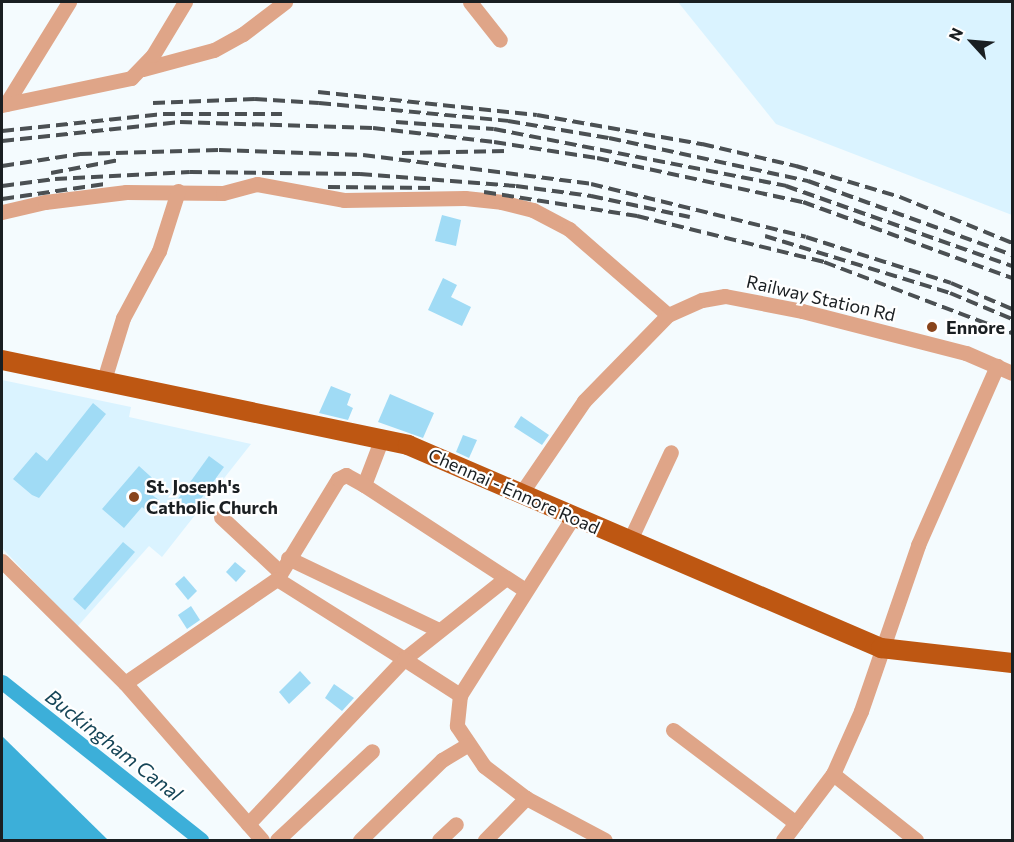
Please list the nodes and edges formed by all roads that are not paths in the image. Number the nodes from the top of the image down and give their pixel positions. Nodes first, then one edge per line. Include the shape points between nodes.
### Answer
1 (69, 2) edge
2 (185, 2) edge
3 (285, 2) edge
4 (471, 2) edge
5 (500, 40) dead end
6 (142, 69) junction
7 (4, 105) edge
8 (178, 191) junction
9 (2, 212) edge
10 (669, 315) junction
11 (2, 360) edge
12 (997, 366) junction
13 (1012, 373) edge
14 (103, 383) junction
15 (382, 438) junction
16 (671, 452) dead end
17 (364, 485) junction
18 (522, 492) junction
19 (573, 516) junction
20 (221, 517) dead end
21 (629, 542) junction
22 (288, 558) junction
23 (2, 561) edge
24 (279, 576) junction
25 (506, 578) junction
26 (525, 590) junction
27 (439, 630) junction
28 (880, 648) junction
29 (404, 659) junction
30 (1012, 663) edge
31 (125, 682) junction
32 (460, 695) junction
33 (673, 730) dead end
34 (466, 746) junction
35 (372, 751) dead end
36 (833, 774) junction
37 (526, 798) junction
38 (796, 823) junction
39 (248, 824) junction
40 (456, 824) dead end
41 (262, 840) edge
42 (277, 840) edge
43 (360, 840) edge
44 (439, 840) edge
45 (486, 840) edge
46 (605, 840) edge
47 (783, 840) edge
48 (916, 840) edge

1 - 7 street
2 - 6 street
3 - 6 street via 214,50
4 - 5 street
6 - 7 street via 130,78
8 - 9 street via 82,197
8 - 10 street via 223,193 272,185 344,200 465,198 533,210 569,229
8 - 14 street via 159,251 120,324
10 - 12 street, Railway Station Rd via 702,300 725,297 758,301 966,353
10 - 18 street, Railway Station Rd via 584,400
11 - 14 main road, Chennai - Ennore Road
12 - 13 street, Railway Station Rd
12 - 28 street via 918,544
14 - 15 main road, Chennai - Ennore Road
15 - 17 street
15 - 18 main road, Chennai - Ennore Road
16 - 21 street
17 - 22 street via 346,475 338,479
17 - 25 street
18 - 19 main road, Chennai - Ennore Road
19 - 21 main road, Chennai - Ennore Road
19 - 26 street
20 - 24 street
21 - 28 main road, Chennai - Ennore Road
22 - 24 street
22 - 27 street
23 - 31 street
24 - 29 street
24 - 31 street
25 - 26 street
25 - 27 street
26 - 32 street
27 - 29 street
28 - 30 main road, Chennai - Ennore Road
28 - 36 street via 861,711
29 - 32 street
29 - 39 street
31 - 39 street
32 - 34 street via 457,726
33 - 38 street
34 - 37 street via 484,766
34 - 43 street via 442,759
35 - 42 street
36 - 38 street
36 - 48 street
37 - 45 street
37 - 46 street
38 - 47 street
39 - 41 street
40 - 44 street

